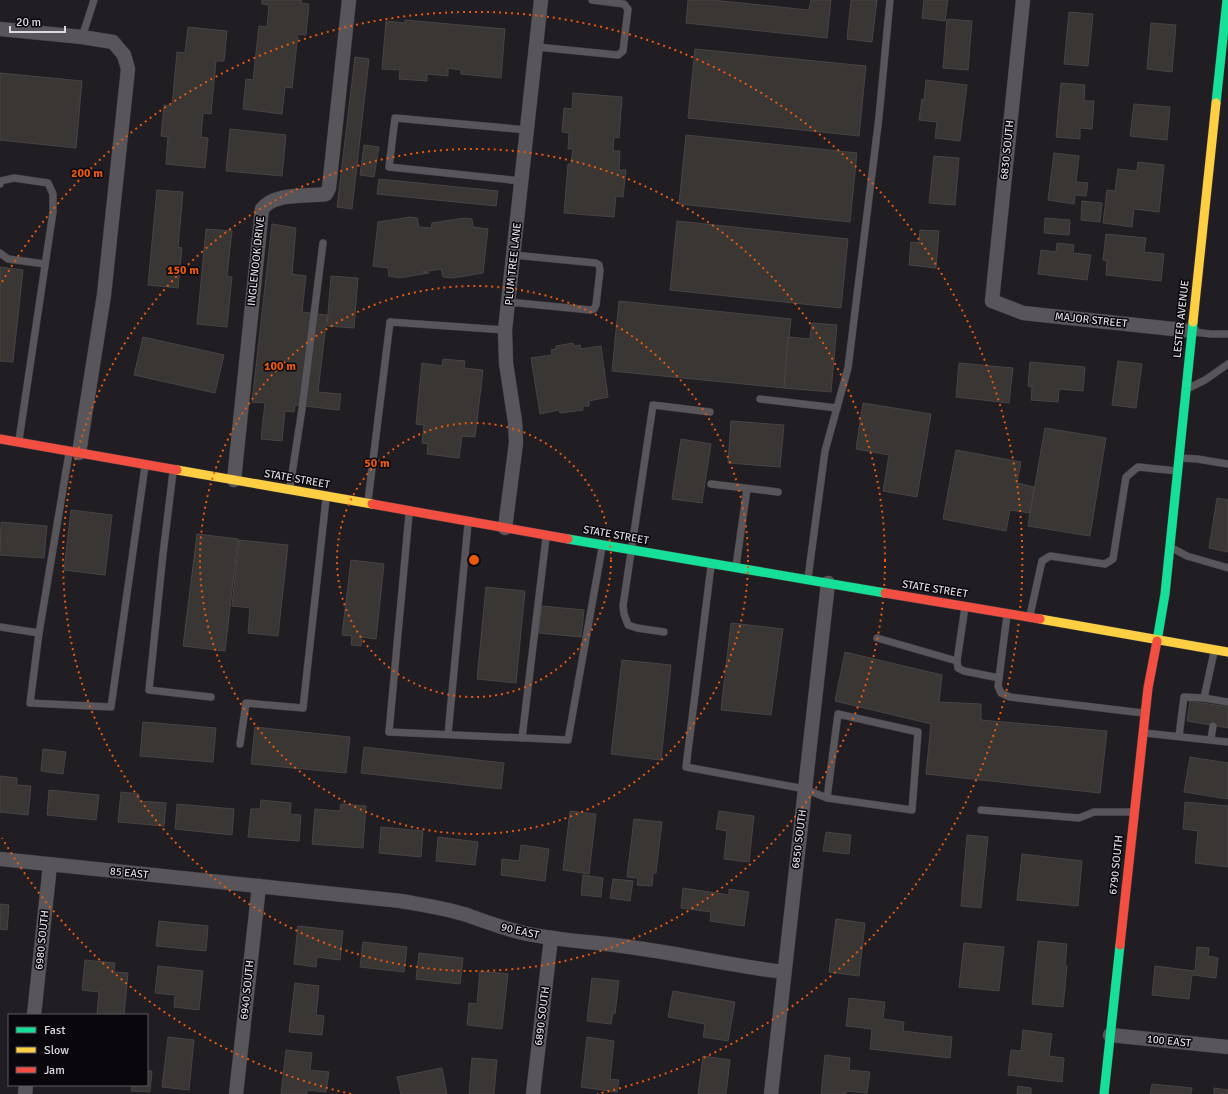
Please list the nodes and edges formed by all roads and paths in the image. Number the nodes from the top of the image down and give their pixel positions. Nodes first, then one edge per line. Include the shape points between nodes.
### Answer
1 (94, 0) edge
2 (350, 0) edge
3 (541, 0) edge
4 (592, 0) edge
5 (890, 0) edge
6 (1023, 0) edge
7 (1227, 0) edge
8 (0, 29) edge
9 (82, 38) junction
10 (537, 47) junction
11 (528, 130) junction
12 (521, 181) junction
13 (0, 182) edge
14 (323, 244) dead end
15 (0, 253) edge
16 (514, 255) junction
17 (45, 264) junction
18 (992, 300) joint
19 (508, 302) junction
20 (505, 330) junction
21 (1192, 331) junction
22 (1228, 334) edge
23 (1228, 364) edge
24 (1187, 389) junction
25 (760, 399) dead end
26 (837, 408) junction
27 (710, 412) dead end
28 (0, 439) edge
29 (18, 442) junction
30 (74, 452) junction
31 (1179, 458) junction
32 (1228, 464) edge
33 (145, 465) junction
34 (174, 470) junction
35 (1178, 471) junction
36 (234, 480) junction
37 (711, 484) dead end
38 (747, 489) junction
39 (289, 490) junction
40 (778, 492) dead end
41 (326, 497) junction
42 (368, 504) junction
43 (409, 511) junction
44 (468, 522) junction
45 (505, 528) junction
46 (546, 536) junction
47 (603, 545) junction
48 (1170, 548) junction
49 (631, 550) junction
50 (712, 564) junction
51 (736, 568) junction
52 (1228, 568) edge
53 (807, 580) junction
54 (828, 583) junction
55 (965, 606) junction
56 (1008, 613) junction
57 (1029, 617) junction
58 (0, 627) edge
59 (664, 632) dead end
60 (40, 633) junction
61 (877, 638) dead end
62 (1157, 639) junction
63 (1214, 650) junction
64 (1228, 652) edge
65 (957, 661) junction
66 (999, 678) junction
67 (211, 697) dead end
68 (1204, 698) junction
69 (1228, 702) edge
70 (1146, 713) junction
71 (1213, 726) dead end
72 (1143, 732) junction
73 (448, 734) junction
74 (1179, 736) junction
75 (522, 738) junction
76 (1211, 739) junction
77 (1228, 742) edge
78 (240, 744) dead end
79 (805, 789) junction
80 (827, 798) junction
81 (980, 810) dead end
82 (1134, 812) junction
83 (0, 859) edge
84 (50, 864) junction
85 (259, 886) junction
86 (551, 938) junction
87 (784, 972) junction
88 (34, 1014) edge
89 (1110, 1035) junction
90 (1228, 1047) edge
91 (236, 1094) edge
92 (533, 1094) edge
93 (770, 1094) edge
94 (1104, 1094) edge

1 - 9 lane
2 - 36 street, INGLENOOK DRIVE via 329,188 326,194 288,197 266,204 262,209
3 - 10 street, PLUM TREE LANE
4 - 10 lane via 624,4 628,9 621,53
5 - 26 lane via 879,117 848,368
6 - 18 street, 6830 SOUTH
7 - 21 main road, LESTER AVENUE
8 - 9 street
9 - 30 street via 112,42 124,55 128,69 104,295
10 - 11 street, PLUM TREE LANE
11 - 12 street, PLUM TREE LANE
11 - 12 lane via 395,118 389,167
12 - 16 street, PLUM TREE LANE
13 - 17 lane via 14,178 48,183 53,194 53,212
14 - 39 lane
15 - 17 lane via 8,259
16 - 19 street, PLUM TREE LANE
16 - 19 lane via 596,263 600,270 596,305 590,310
17 - 29 lane
18 - 21 street, MAJOR STREET via 1023,313
19 - 20 street, PLUM TREE LANE
20 - 42 lane via 390,322
20 - 45 street, PLUM TREE LANE via 506,362 516,444
21 - 22 lane
21 - 24 main road, LESTER AVENUE
23 - 24 lane
24 - 31 main road, LESTER AVENUE
25 - 26 lane
26 - 53 lane via 825,451
27 - 49 lane via 653,404
28 - 29 main road, STATE STREET
29 - 30 main road, STATE STREET
30 - 33 main road, STATE STREET
30 - 60 lane
31 - 32 lane
31 - 35 main road, LESTER AVENUE
33 - 34 main road, STATE STREET
33 - 60 lane via 111,708 30,703
34 - 36 main road, STATE STREET
34 - 67 lane via 149,690
35 - 48 main road, LESTER AVENUE
35 - 57 lane via 1138,466 1126,477 1113,559 1105,564 1050,556 1042,561
36 - 39 main road, STATE STREET
37 - 38 lane
38 - 40 lane
38 - 51 lane
39 - 41 main road, STATE STREET
41 - 42 main road, STATE STREET
41 - 78 lane via 303,708 246,703
42 - 43 main road, STATE STREET
43 - 44 main road, STATE STREET
43 - 73 lane via 389,732
44 - 45 main road, STATE STREET
44 - 73 lane
45 - 46 main road, STATE STREET
46 - 47 main road, STATE STREET
46 - 75 lane
47 - 49 main road, STATE STREET
47 - 75 lane via 568,740
48 - 52 lane via 1187,556
48 - 62 main road, LESTER AVENUE
49 - 50 main road, STATE STREET
49 - 59 lane via 623,606 628,625
50 - 51 main road, STATE STREET
50 - 79 lane via 686,767
51 - 53 main road, STATE STREET
53 - 54 main road, STATE STREET
54 - 55 main road, STATE STREET
54 - 79 street, 6850 SOUTH
55 - 56 main road, STATE STREET
55 - 65 lane
56 - 57 main road, STATE STREET
56 - 66 lane
57 - 62 main road, STATE STREET
58 - 60 lane
61 - 65 lane
62 - 63 main road, STATE STREET
62 - 70 main road, 6790 SOUTH
63 - 64 main road, STATE STREET
63 - 68 lane
65 - 66 lane via 958,668 964,671
66 - 70 lane via 998,686 1001,693 1010,697
68 - 69 lane via 1217,703
68 - 74 lane via 1184,696
70 - 72 main road, 6790 SOUTH
71 - 76 lane
72 - 74 lane
72 - 82 main road, 6790 SOUTH
73 - 75 lane
74 - 76 lane
76 - 77 lane
79 - 80 lane
79 - 87 street, 6850 SOUTH
80 - 80 lane via 912,810 918,732 838,714
81 - 82 lane via 1079,818 1094,812
82 - 89 main road, 6790 SOUTH
83 - 84 street, 85 EAST
84 - 85 street, 85 EAST
84 - 88 street, 6980 SOUTH
85 - 86 street, 90 EAST via 432,906 505,928
85 - 91 street, 6940 SOUTH
86 - 87 street, 90 EAST via 630,947
86 - 92 street, 6890 SOUTH
87 - 93 street, 6850 SOUTH
89 - 90 street, 100 EAST
89 - 94 main road, 6790 SOUTH

